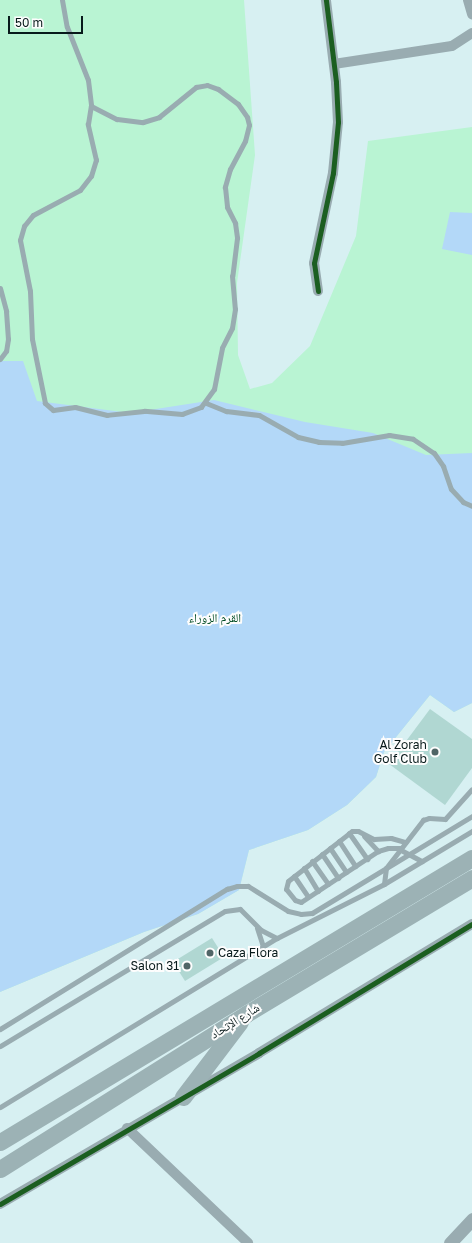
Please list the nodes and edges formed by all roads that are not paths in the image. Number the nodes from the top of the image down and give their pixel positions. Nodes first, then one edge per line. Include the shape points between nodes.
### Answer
1 (62, 0) edge
2 (326, 0) edge
3 (468, 0) edge
4 (472, 14) edge
5 (472, 33) edge
6 (334, 64) junction
7 (91, 106) junction
8 (0, 288) edge
9 (318, 291) dead end
10 (0, 359) edge
11 (206, 402) junction
12 (472, 506) edge
13 (472, 789) edge
14 (472, 816) edge
15 (472, 831) edge
16 (361, 832) junction
17 (349, 833) junction
18 (338, 841) junction
19 (405, 842) junction
20 (330, 848) junction
21 (399, 849) junction
22 (378, 851) junction
23 (322, 854) junction
24 (409, 856) junction
25 (472, 858) edge
26 (367, 859) junction
27 (312, 861) junction
28 (422, 861) junction
29 (356, 866) junction
30 (304, 868) junction
31 (386, 868) junction
32 (346, 872) junction
33 (294, 876) junction
34 (338, 878) junction
35 (472, 878) edge
36 (328, 884) junction
37 (384, 884) junction
38 (318, 891) junction
39 (308, 897) junction
40 (254, 922) junction
41 (472, 924) edge
42 (277, 938) junction
43 (263, 946) junction
44 (246, 1014) junction
45 (0, 1029) edge
46 (0, 1046) edge
47 (183, 1097) junction
48 (0, 1107) edge
49 (127, 1128) junction
50 (0, 1142) edge
51 (0, 1170) edge
52 (0, 1204) edge
53 (472, 1219) edge
54 (248, 1243) edge
55 (450, 1243) edge

1 - 7 lane via 67,27 88,80
2 - 6 street
3 - 4 street
5 - 6 street via 452,46
6 - 9 street via 338,102 337,142 314,263
7 - 11 lane via 117,119 142,122 159,117 196,87 207,85 218,89 238,104 247,118 248,134 230,169 225,187 227,207 235,223 237,238 232,276 234,318 222,348 217,380
7 - 11 lane via 88,124 96,160 91,176 73,194 33,215 21,233 21,248 30,291 32,340 46,402 53,410 81,408 107,415 144,411 182,414 195,410
8 - 10 lane via 6,311 8,339 6,351
11 - 12 lane via 226,411 259,415 298,437 319,442 342,442 389,434 413,439 434,453 443,466 451,489 463,502
13 - 19 lane via 445,819 426,818
14 - 24 lane
15 - 28 lane
16 - 17 lane via 355,830
16 - 19 lane via 374,839 391,838
16 - 22 lane
17 - 18 lane
17 - 26 lane
18 - 20 lane
18 - 29 lane
19 - 21 lane
20 - 23 lane
20 - 32 lane
21 - 22 lane
21 - 24 lane
21 - 31 lane
22 - 26 lane
23 - 27 lane
23 - 34 lane
24 - 28 lane
24 - 31 lane
25 - 50 highway, شارع الإتحاد
26 - 29 lane
27 - 30 lane
27 - 36 lane
28 - 37 lane
29 - 32 lane
30 - 33 lane
30 - 38 lane
31 - 37 lane
31 - 45 lane via 306,914 288,911 253,888 243,885 232,887
32 - 34 lane
33 - 39 lane
33 - 39 lane via 286,882 286,889 297,902
34 - 36 lane
35 - 44 highway, شارع الإتحاد
36 - 38 lane
37 - 42 lane
38 - 39 lane
40 - 42 lane via 261,930
40 - 43 lane
40 - 46 lane via 240,909 225,911
41 - 47 street
42 - 43 lane
43 - 48 lane
44 - 47 highway
44 - 51 highway, شارع الإتحاد
47 - 49 street
49 - 52 street
49 - 54 street
53 - 55 street

